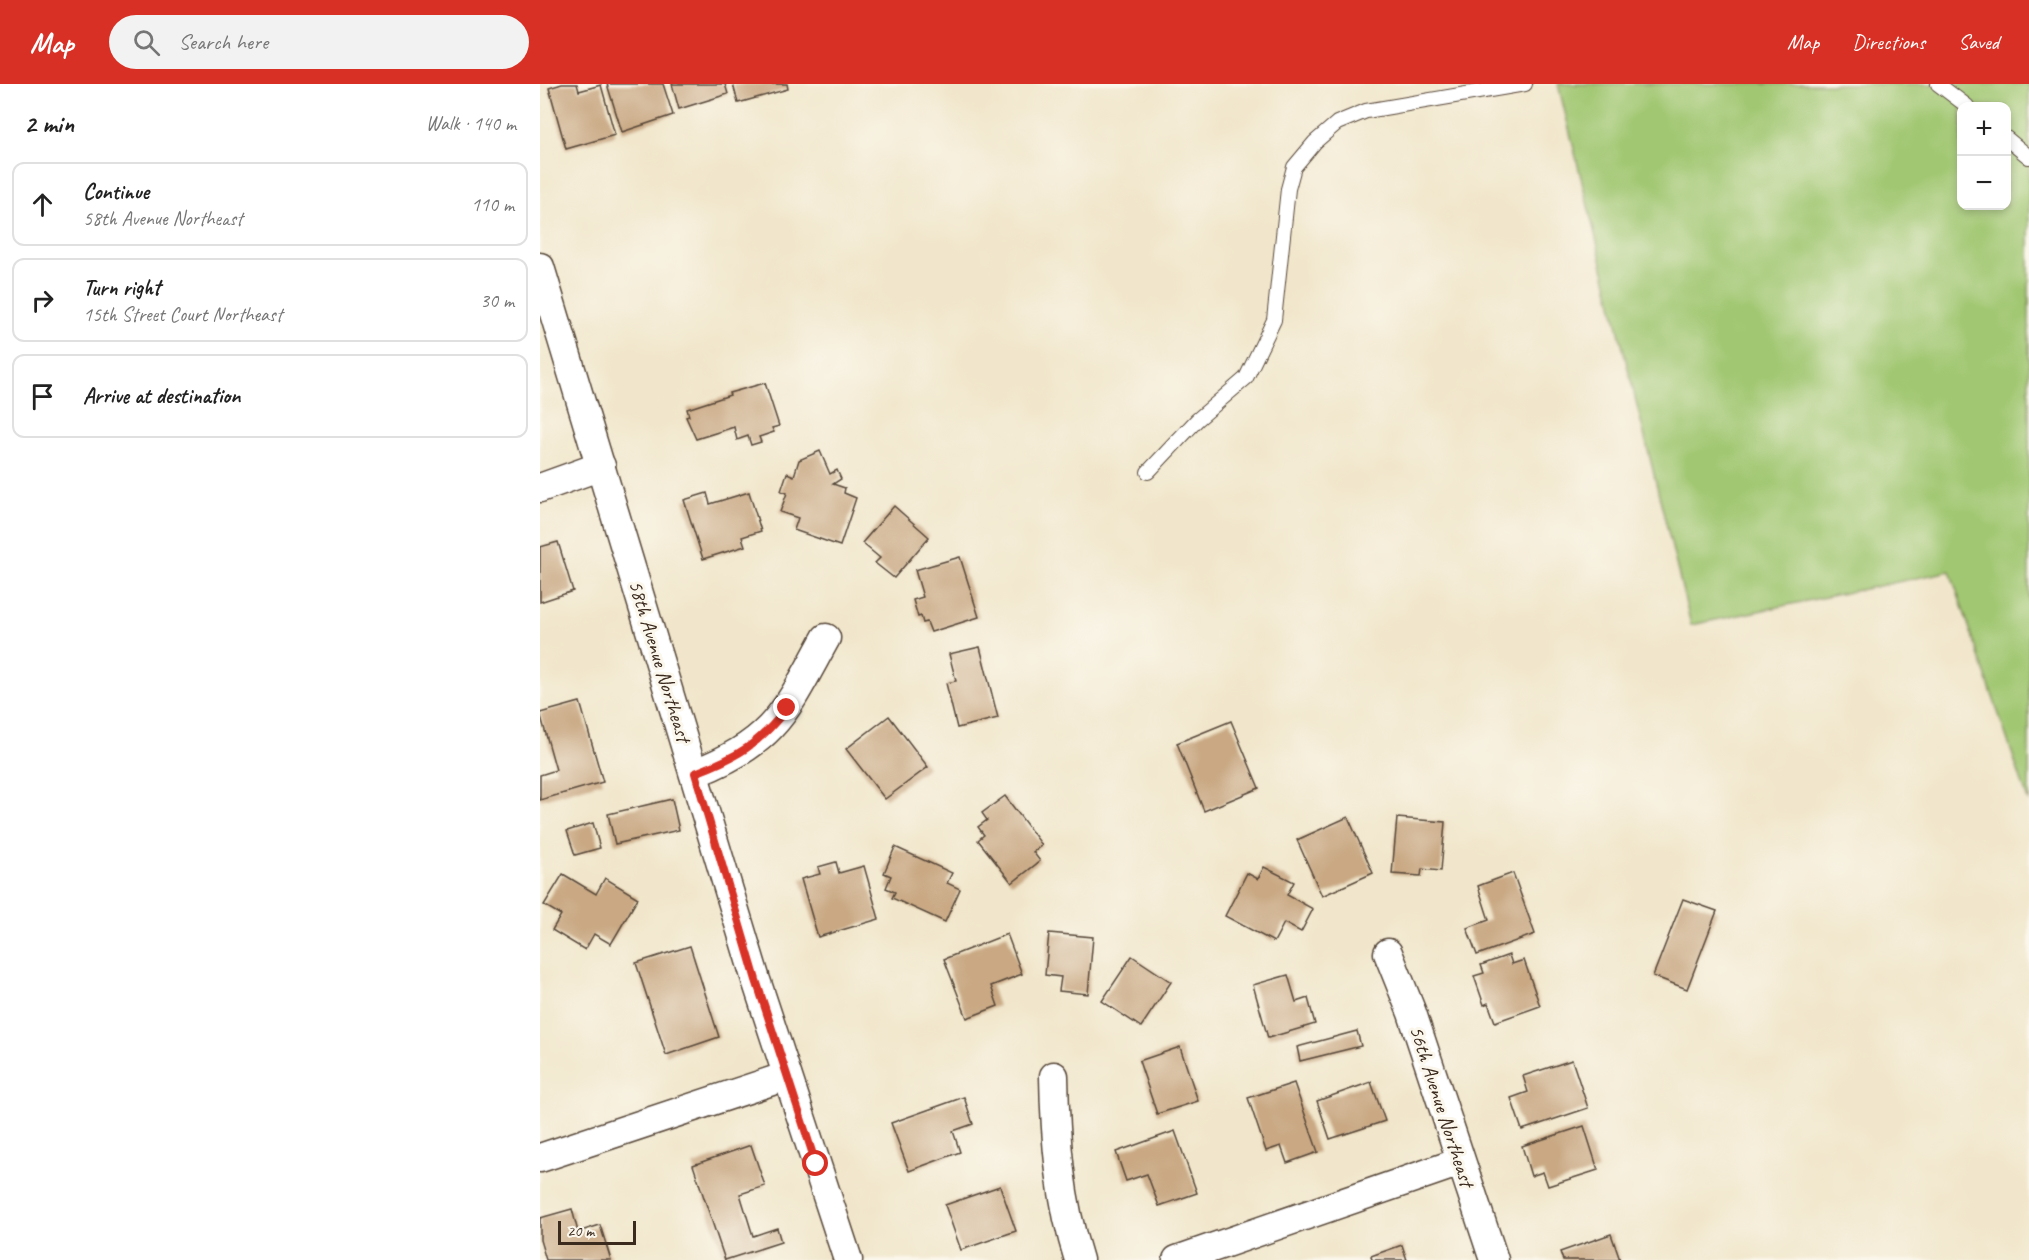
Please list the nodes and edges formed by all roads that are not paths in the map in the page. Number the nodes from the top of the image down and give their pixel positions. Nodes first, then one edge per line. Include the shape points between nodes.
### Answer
1 (1525, 84) edge
2 (1938, 84) edge
3 (1962, 102) edge
4 (2011, 141) edge
5 (2029, 157) edge
6 (540, 267) edge
7 (601, 466) junction
8 (1148, 472) dead end
9 (540, 488) edge
10 (826, 638) dead end
11 (695, 773) junction
12 (1388, 953) dead end
13 (787, 1076) junction
14 (1054, 1076) dead end
15 (540, 1158) edge
16 (1460, 1162) junction
17 (848, 1260) edge
18 (1079, 1260) edge
19 (1177, 1260) edge
20 (1494, 1260) edge

1 - 8 lane via 1366,111 1337,123 1314,142 1293,167 1274,320 1246,378 1197,420
2 - 3 lane
4 - 5 lane
6 - 7 street, 58th Avenue Northeast
7 - 9 street
7 - 11 street, 58th Avenue Northeast
10 - 11 street via 787,708 763,737 727,761
11 - 13 street, 58th Avenue Northeast
12 - 16 street, 56th Avenue Northeast via 1412,1013
13 - 15 street
13 - 17 street, 58th Avenue Northeast
14 - 18 street via 1055,1131 1068,1226
16 - 19 street
16 - 20 street, 56th Avenue Northeast

